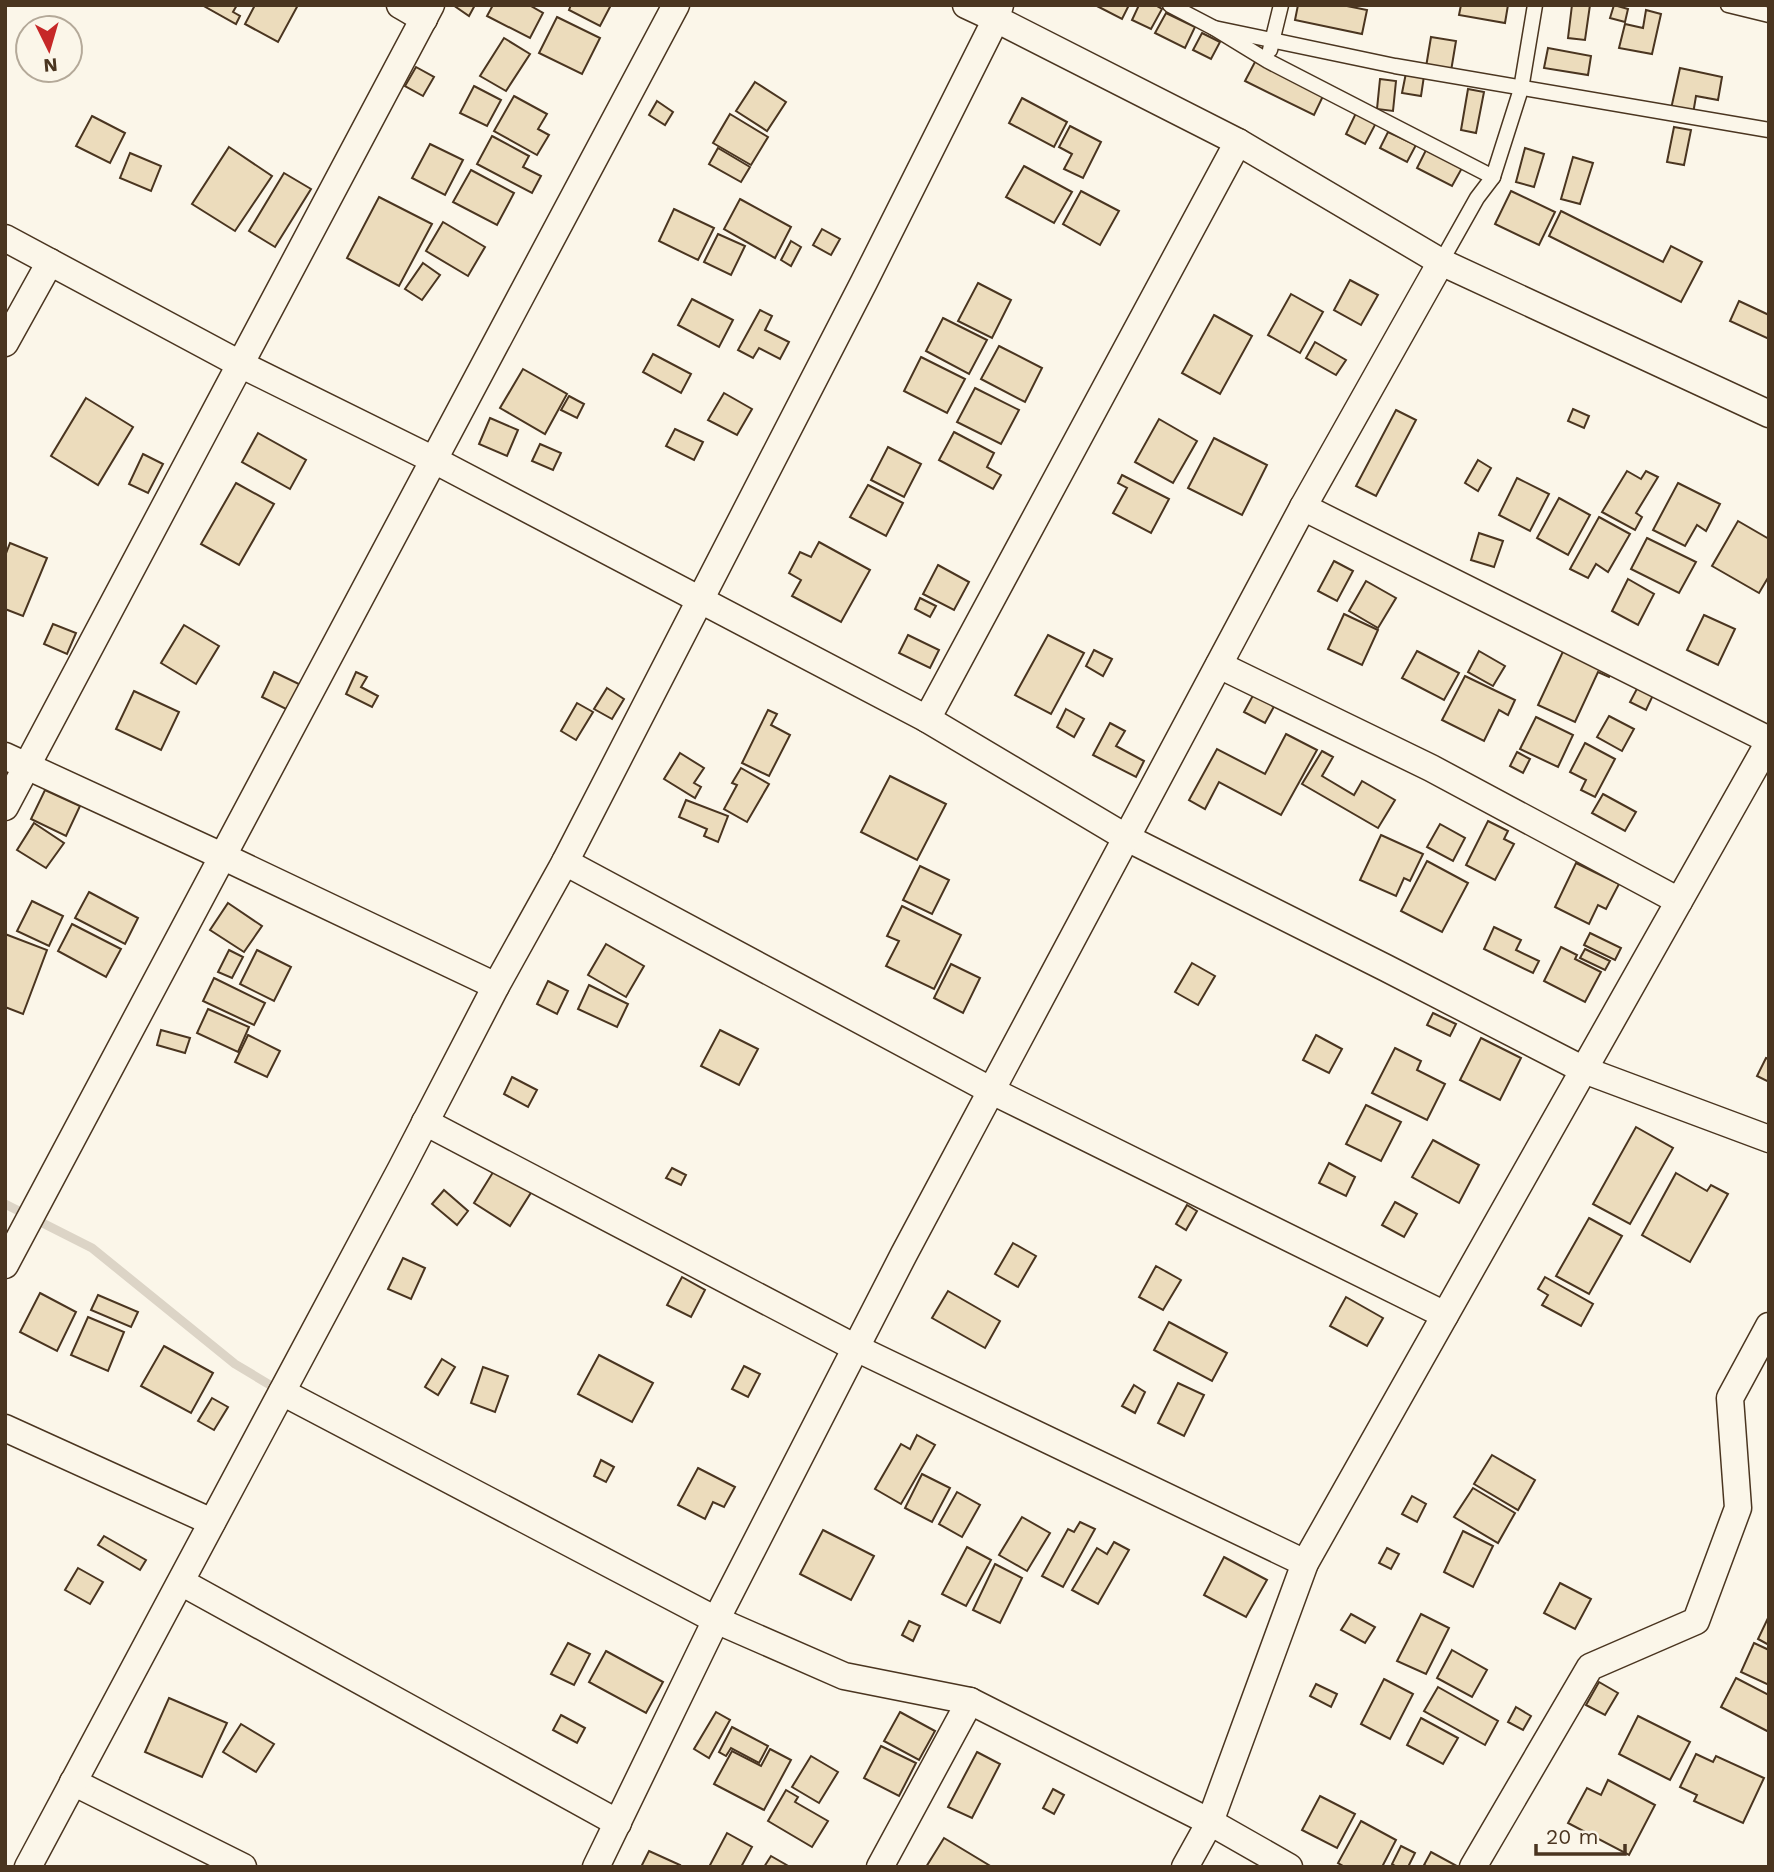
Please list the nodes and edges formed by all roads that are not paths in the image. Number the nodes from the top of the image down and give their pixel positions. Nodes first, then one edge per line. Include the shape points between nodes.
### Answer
1 (400, 5) edge
2 (676, 5) edge
3 (966, 5) edge
4 (1170, 5) edge
5 (1281, 5) edge
6 (1535, 5) edge
7 (1728, 5) edge
8 (428, 12) edge
9 (998, 12) edge
10 (1769, 15) edge
11 (1214, 28) junction
12 (1272, 41) junction
13 (1268, 61) junction
14 (1521, 89) junction
15 (1768, 128) edge
16 (1238, 142) junction
17 (1493, 177) junction
18 (5, 238) edge
19 (50, 262) junction
20 (1441, 262) junction
21 (5, 343) edge
22 (240, 365) junction
23 (1769, 414) edge
24 (434, 460) junction
25 (1303, 506) junction
26 (700, 600) junction
27 (1219, 664) junction
28 (927, 719) junction
29 (1769, 741) edge
30 (16, 761) edge
31 (5, 807) edge
32 (1127, 838) junction
33 (222, 856) junction
34 (565, 862) junction
35 (1679, 901) junction
36 (496, 986) junction
37 (1584, 1070) junction
38 (992, 1091) junction
39 (425, 1122) junction
40 (1769, 1139) edge
41 (5, 1265) edge
42 (1446, 1315) junction
43 (1769, 1326) edge
44 (856, 1348) junction
45 (282, 1392) junction
46 (5, 1428) edge
47 (212, 1522) junction
48 (1305, 1563) junction
49 (181, 1582) junction
50 (716, 1620) junction
51 (970, 1701) junction
52 (73, 1782) junction
53 (1210, 1822) junction
54 (618, 1823) junction
55 (28, 1867) edge
56 (243, 1867) edge
57 (596, 1867) edge
58 (880, 1867) edge
59 (1185, 1867) edge
60 (1289, 1867) edge
61 (1473, 1867) edge

1 - 8 street
2 - 24 street
3 - 9 street
4 - 11 lane
5 - 12 lane
6 - 14 lane
7 - 10 lane
8 - 22 street
9 - 16 street
9 - 26 street
11 - 12 lane
11 - 13 lane
12 - 13 lane
12 - 14 lane
13 - 17 lane
14 - 15 lane
14 - 17 lane
16 - 20 street
16 - 28 street
17 - 20 lane
18 - 19 street
19 - 21 street
19 - 22 street
20 - 23 street
20 - 25 street
22 - 24 street
22 - 30 street
24 - 26 street
24 - 33 street
25 - 27 street
25 - 29 street
26 - 28 street
26 - 34 street
27 - 32 street
27 - 35 street via 1431,768
28 - 32 street
29 - 35 street
30 - 31 street
30 - 33 street
32 - 37 street
32 - 38 street
33 - 36 street
33 - 41 street
34 - 36 street
34 - 38 street
35 - 37 street
36 - 39 street
37 - 40 street
37 - 42 street
38 - 42 street
38 - 44 street
39 - 44 street
39 - 45 street
42 - 48 street
43 - 61 street via 1730,1398 1738,1508 1696,1621 1590,1667
44 - 48 street
44 - 50 street
45 - 47 street
45 - 50 street
46 - 47 street
47 - 49 street
48 - 53 street
49 - 52 street
49 - 54 street
50 - 51 street via 844,1676
50 - 54 street
51 - 53 street
51 - 58 street
52 - 55 street
52 - 56 street
53 - 59 street
53 - 60 street
54 - 57 street

